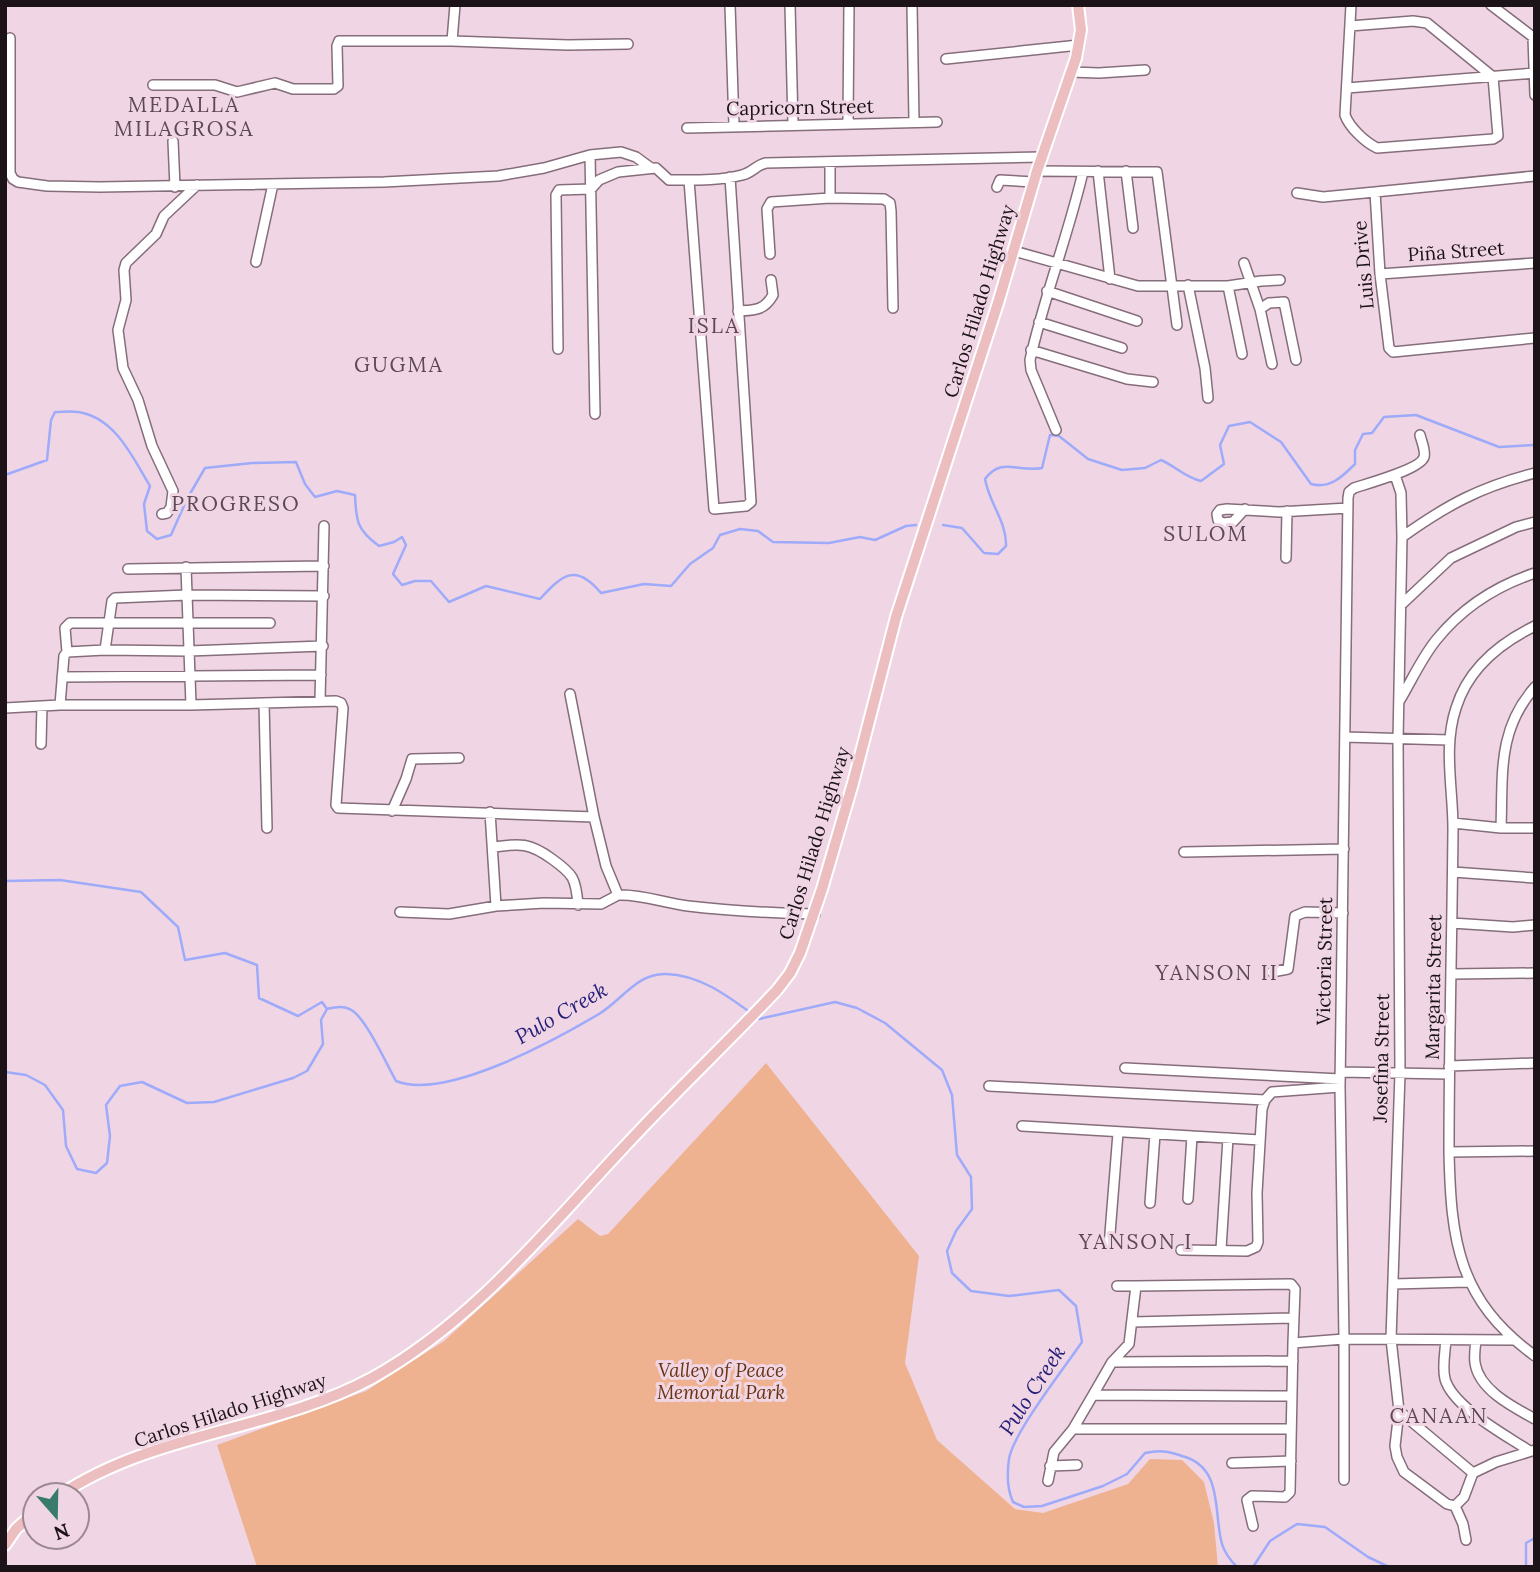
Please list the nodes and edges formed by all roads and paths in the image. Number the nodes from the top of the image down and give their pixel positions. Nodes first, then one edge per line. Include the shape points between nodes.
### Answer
1 (454, 5) edge
2 (730, 5) edge
3 (790, 5) edge
4 (849, 5) edge
5 (912, 5) edge
6 (1078, 5) edge
7 (1351, 5) edge
8 (1491, 5) edge
9 (1350, 26) junction
10 (1534, 36) edge
11 (10, 38) dead end
12 (452, 41) junction
13 (628, 44) dead end
14 (1079, 46) junction
15 (946, 59) dead end
16 (1145, 70) dead end
17 (1072, 72) junction
18 (1534, 74) edge
19 (1493, 77) junction
20 (153, 85) dead end
21 (1347, 88) junction
22 (1535, 95) edge
23 (915, 121) junction
24 (937, 121) dead end
25 (848, 123) junction
26 (793, 124) junction
27 (734, 125) junction
28 (687, 128) dead end
29 (173, 141) dead end
30 (590, 155) junction
31 (1042, 157) junction
32 (830, 163) junction
33 (651, 168) junction
34 (1098, 171) junction
35 (1126, 171) junction
36 (1083, 172) junction
37 (1036, 176) junction
38 (1535, 176) edge
39 (730, 177) junction
40 (690, 180) junction
41 (273, 184) junction
42 (197, 185) junction
43 (175, 187) junction
44 (997, 187) dead end
45 (591, 189) junction
46 (1374, 192) junction
47 (1297, 193) dead end
48 (830, 198) junction
49 (1133, 228) dead end
50 (1014, 251) junction
51 (770, 254) dead end
52 (256, 262) dead end
53 (1057, 263) junction
54 (1244, 263) dead end
55 (1535, 263) edge
56 (1380, 274) junction
57 (1110, 279) junction
58 (771, 280) dead end
59 (1280, 281) dead end
60 (1250, 284) junction
61 (1188, 285) junction
62 (1172, 286) junction
63 (1228, 286) junction
64 (1047, 291) junction
65 (893, 308) dead end
66 (1259, 309) junction
67 (738, 311) junction
68 (1137, 321) dead end
69 (1039, 322) junction
70 (1177, 325) dead end
71 (1535, 338) edge
72 (1122, 348) dead end
73 (558, 349) dead end
74 (1031, 350) junction
75 (1242, 354) dead end
76 (1296, 360) dead end
77 (1272, 364) dead end
78 (1153, 382) dead end
79 (1208, 398) dead end
80 (595, 414) dead end
81 (1056, 430) dead end
82 (1420, 435) dead end
83 (1535, 473) edge
84 (1395, 475) junction
85 (1348, 508) junction
86 (1245, 509) dead end
87 (1287, 512) junction
88 (162, 514) dead end
89 (1535, 522) edge
90 (324, 526) dead end
91 (1402, 537) junction
92 (1286, 558) dead end
93 (324, 566) junction
94 (186, 567) junction
95 (128, 569) dead end
96 (1535, 573) edge
97 (187, 595) junction
98 (324, 596) junction
99 (1401, 605) junction
100 (109, 621) junction
101 (188, 623) junction
102 (270, 623) dead end
103 (1535, 626) edge
104 (323, 646) junction
105 (105, 650) junction
106 (189, 651) junction
107 (67, 652) junction
108 (190, 675) junction
109 (321, 675) junction
110 (62, 677) junction
111 (1535, 687) edge
112 (570, 694) dead end
113 (320, 701) junction
114 (1399, 702) junction
115 (264, 703) junction
116 (60, 705) junction
117 (191, 705) junction
118 (42, 706) junction
119 (5, 708) edge
120 (1345, 737) junction
121 (1398, 740) junction
122 (1449, 740) junction
123 (41, 744) dead end
124 (458, 758) dead end
125 (392, 811) junction
126 (490, 812) junction
127 (594, 817) junction
128 (1453, 823) junction
129 (267, 828) dead end
130 (1501, 828) junction
131 (1535, 828) edge
132 (494, 846) junction
133 (1344, 849) junction
134 (1184, 852) dead end
135 (1452, 872) junction
136 (1535, 878) edge
137 (618, 895) junction
138 (578, 905) junction
139 (496, 906) junction
140 (400, 912) dead end
141 (1343, 913) junction
142 (815, 914) junction
143 (1452, 923) junction
144 (1535, 925) edge
145 (1272, 972) dead end
146 (1535, 973) edge
147 (1451, 974) junction
148 (1535, 1063) edge
149 (1125, 1068) dead end
150 (1449, 1070) junction
151 (1400, 1073) junction
152 (1340, 1079) junction
153 (989, 1086) dead end
154 (1265, 1100) junction
155 (1022, 1126) dead end
156 (1118, 1133) junction
157 (1155, 1134) junction
158 (1192, 1136) junction
159 (1228, 1138) junction
160 (1260, 1140) junction
161 (1535, 1151) edge
162 (1449, 1152) junction
163 (1188, 1199) dead end
164 (1150, 1203) dead end
165 (1109, 1246) dead end
166 (1221, 1249) junction
167 (1181, 1250) dead end
168 (1468, 1282) junction
169 (1393, 1284) junction
170 (1117, 1286) dead end
171 (1136, 1286) junction
172 (1293, 1318) junction
173 (1133, 1322) junction
174 (1344, 1339) junction
175 (1391, 1339) junction
176 (1446, 1340) junction
177 (1513, 1340) junction
178 (1475, 1341) junction
179 (1293, 1343) junction
180 (1535, 1356) edge
181 (1293, 1361) junction
182 (1112, 1362) junction
183 (1093, 1395) junction
184 (1292, 1396) junction
185 (1399, 1411) junction
186 (1535, 1419) edge
187 (1073, 1429) junction
188 (1291, 1429) junction
189 (1532, 1450) edge
190 (1292, 1461) junction
191 (1232, 1463) dead end
192 (1077, 1465) dead end
193 (1050, 1466) junction
194 (1473, 1473) junction
195 (1344, 1480) dead end
196 (87, 1481) edge
197 (1048, 1481) dead end
198 (1455, 1506) junction
199 (21, 1525) edge
200 (1253, 1526) dead end
201 (1466, 1540) dead end
202 (5, 1545) edge

1 - 12 street
2 - 27 street
3 - 26 street
4 - 25 street
5 - 23 street
6 - 14 main road, Carlos Hilado Highway
7 - 9 street
8 - 10 street
9 - 19 street via 1427,23
9 - 21 street
10 - 18 street
11 - 43 street via 13,179 47,186
12 - 13 street
12 - 20 street via 339,41 338,86 334,89 293,89 275,83 237,92 215,85
14 - 15 street
14 - 17 main road, Carlos Hilado Highway
16 - 17 street
17 - 31 main road, Carlos Hilado Highway
18 - 19 street
18 - 22 street
19 - 21 street
19 - 21 street via 1498,136 1435,144 1374,147 1347,121
23 - 24 street, Capricorn Street
23 - 25 street, Capricorn Street
25 - 26 street, Capricorn Street
26 - 27 street, Capricorn Street
27 - 28 street, Capricorn Street
29 - 43 street
30 - 33 street via 621,152
30 - 41 street via 498,176
30 - 45 street
31 - 32 street
31 - 37 main road, Carlos Hilado Highway
32 - 39 street via 761,164 747,174
32 - 48 street
33 - 40 street via 669,180
33 - 45 street via 606,176
34 - 35 street
34 - 36 street
34 - 57 street
35 - 49 street
35 - 62 street via 1158,173
36 - 37 street
36 - 53 street
37 - 44 street via 998,180
37 - 50 main road, Carlos Hilado Highway
38 - 46 street, Luis Drive
39 - 40 street
39 - 67 street
40 - 67 street via 714,509 751,502
41 - 42 street
41 - 52 street
42 - 43 street
42 - 88 street via 164,216 156,234 124,270 120,351 152,446 173,491 171,507
45 - 73 street via 556,193
45 - 80 street
46 - 47 street via 1323,197
46 - 56 street, Luis Drive
48 - 51 street via 769,203
48 - 65 street via 884,199 890,204
50 - 53 street
50 - 142 main road, Carlos Hilado Highway via 896,617
53 - 57 street
53 - 64 street
54 - 60 street
55 - 56 street, Piña Street
56 - 71 street, Luis Drive via 1393,352
57 - 62 street via 1138,286
58 - 67 street via 773,295 765,307
59 - 60 street
60 - 63 street
60 - 66 street
61 - 62 street
61 - 63 street
61 - 79 street
62 - 70 street
63 - 75 street
64 - 68 street
64 - 69 street
66 - 76 street via 1284,302
66 - 77 street
69 - 72 street
69 - 74 street
74 - 78 street via 1127,379
74 - 81 street via 1031,370
82 - 84 street via 1424,458
83 - 91 street via 1471,494
84 - 85 street via 1354,488 1349,492
84 - 91 street, Josefina Street via 1401,493
85 - 87 street
85 - 120 street, Victoria Street
86 - 87 street
87 - 92 street
89 - 99 street via 1451,558
90 - 93 street
91 - 99 street, Josefina Street
93 - 94 street
93 - 98 street
94 - 95 street
94 - 97 street
96 - 114 street via 1510,581 1466,609 1436,640
97 - 98 street
97 - 100 street via 115,598
97 - 101 street
98 - 104 street
99 - 114 street, Josefina Street
100 - 101 street
100 - 105 street
100 - 107 street via 66,625
101 - 102 street
101 - 106 street
103 - 122 street, Margarita Street via 1492,653 1468,681 1456,706
104 - 106 street
104 - 109 street
105 - 106 street
105 - 107 street
106 - 108 street
107 - 110 street
108 - 109 street
108 - 110 street
108 - 117 street
109 - 113 street
110 - 116 street
111 - 130 street via 1509,725
112 - 127 street
113 - 115 street
113 - 125 street via 336,701 342,708 338,808
114 - 121 street, Josefina Street
115 - 117 street
115 - 129 street
116 - 117 street
116 - 118 street
118 - 119 street
118 - 123 street
120 - 121 street
120 - 133 street, Victoria Street
121 - 122 street
121 - 151 street, Josefina Street
122 - 128 street, Margarita Street
124 - 125 street via 412,759
125 - 126 street
126 - 127 street
126 - 132 street
127 - 137 street
128 - 130 street
128 - 135 street, Margarita Street
130 - 131 street
132 - 138 street via 536,847 570,872 577,886
132 - 139 street
133 - 134 street
133 - 141 street, Victoria Street
135 - 136 street
135 - 143 street, Margarita Street
137 - 138 street via 601,904
137 - 142 street via 733,911
138 - 139 street
139 - 140 street via 449,914
141 - 145 street via 1295,916 1288,969
141 - 152 street, Victoria Street
142 - 196 main road, Carlos Hilado Highway via 790,972 762,1006 481,1298 414,1352 343,1392 164,1447
143 - 144 street
143 - 147 street, Margarita Street
146 - 147 street
147 - 150 street, Margarita Street
148 - 150 street
149 - 152 street
150 - 151 street
150 - 162 street, Margarita Street
151 - 152 street
151 - 169 street, Josefina Street
152 - 154 street via 1272,1092
152 - 174 street, Victoria Street
153 - 154 street
154 - 160 street
155 - 156 street
156 - 157 street
156 - 165 street
157 - 158 street
157 - 164 street
158 - 159 street
158 - 163 street
159 - 160 street
159 - 166 street
160 - 166 street via 1258,1242 1247,1251
161 - 162 street
162 - 168 street, Margarita Street via 1450,1206
166 - 167 street
168 - 169 street
168 - 177 street, Margarita Street
169 - 175 street, Josefina Street
170 - 171 street
171 - 172 street via 1291,1284 1295,1289
171 - 173 street
172 - 173 street
172 - 179 street
173 - 182 street via 1129,1345
174 - 175 street
174 - 179 street
174 - 195 street, Victoria Street
175 - 176 street
175 - 185 street, Josefina Street
176 - 178 street
176 - 189 street via 1443,1369 1452,1395 1485,1422
177 - 178 street
177 - 180 street, Margarita Street
178 - 186 street via 1474,1361 1484,1383
179 - 181 street
181 - 182 street
181 - 184 street
182 - 183 street
183 - 184 street
183 - 187 street
184 - 188 street
185 - 194 street
185 - 198 street, Josefina Street via 1395,1446 1404,1472
187 - 188 street
187 - 193 street via 1054,1452
188 - 190 street
189 - 194 street
190 - 191 street
190 - 200 street via 1289,1495 1247,1500
192 - 193 street
193 - 197 street
194 - 198 street via 1464,1497
198 - 201 street
199 - 202 main road

